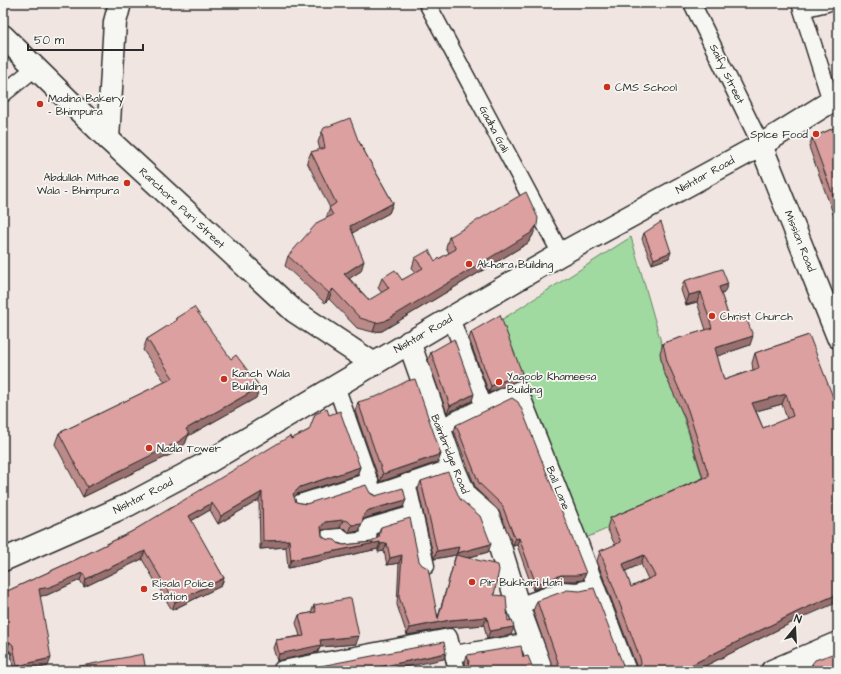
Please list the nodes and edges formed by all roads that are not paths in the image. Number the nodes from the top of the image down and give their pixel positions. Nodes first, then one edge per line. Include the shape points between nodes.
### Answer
1 (120, 3) edge
2 (427, 3) edge
3 (692, 3) edge
4 (827, 3) edge
5 (801, 6) edge
6 (3, 36) edge
7 (35, 68) junction
8 (3, 94) edge
9 (834, 100) edge
10 (108, 139) junction
11 (761, 144) junction
12 (561, 254) junction
13 (451, 318) junction
14 (838, 337) edge
15 (409, 342) junction
16 (374, 364) junction
17 (336, 386) junction
18 (484, 407) junction
19 (439, 428) junction
20 (453, 467) junction
21 (370, 481) junction
22 (407, 482) junction
23 (300, 503) edge
24 (414, 514) junction
25 (327, 538) edge
26 (3, 560) edge
27 (426, 566) edge
28 (596, 586) junction
29 (518, 606) junction
30 (531, 641) junction
31 (838, 643) edge
32 (454, 654) junction
33 (3, 658) edge
34 (282, 669) dead end
35 (5, 671) edge
36 (457, 671) edge
37 (542, 671) edge
38 (628, 671) edge
39 (772, 671) edge

1 - 10 main road via 115,22
2 - 12 street, Gadha Gali
3 - 11 street, Saify Street
4 - 5 street
5 - 9 street
6 - 7 main road, Ranchore Puri Street
7 - 8 street
7 - 10 main road, Ranchore Puri Street
9 - 11 main road, Nishtar Road
10 - 16 main road, Ranchore Puri Street via 294,311
11 - 12 main road, Nishtar Road
11 - 14 main road, Mission Road
12 - 13 main road, Nishtar Road
13 - 15 main road, Nishtar Road
13 - 18 street
15 - 16 main road, Nishtar Road
15 - 19 main road, Baimbridge Road
16 - 17 main road, Nishtar Road
17 - 21 street
17 - 26 main road, Nishtar Road via 205,464 128,505
18 - 19 street, Ball Lane
18 - 28 street, Ball Lane via 519,389
19 - 20 main road, Baimbridge Road
20 - 22 street
20 - 29 main road, Baimbridge Road via 466,497 488,516
21 - 22 street via 374,494
21 - 23 street
22 - 24 street
24 - 25 street via 369,526 368,540 342,543 340,537
24 - 27 street
28 - 29 street via 577,591 562,590
28 - 38 street, Ball Lane
29 - 30 main road, Baimbridge Road
30 - 32 street
30 - 37 main road, Baimbridge Road
31 - 39 main road
32 - 34 street via 449,638
32 - 36 street
33 - 35 street

